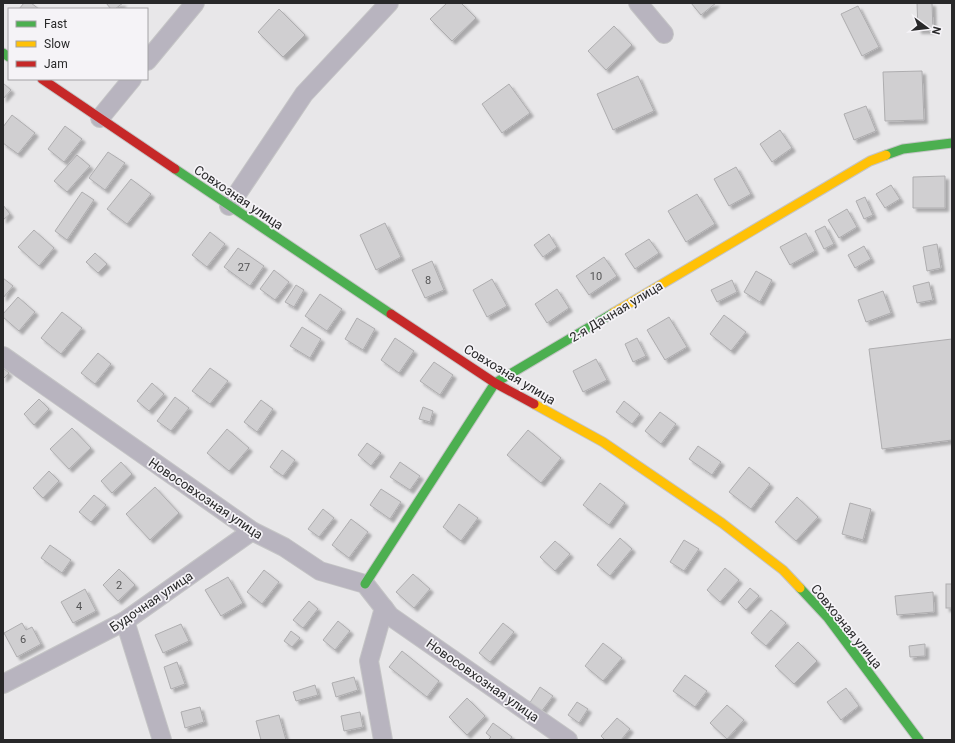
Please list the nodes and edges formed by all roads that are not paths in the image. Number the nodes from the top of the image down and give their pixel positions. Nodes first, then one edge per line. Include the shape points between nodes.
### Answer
1 (195, 3) edge
2 (389, 3) edge
3 (638, 3) edge
4 (664, 34) dead end
5 (148, 60) edge
6 (43, 80) edge
7 (131, 80) edge
8 (100, 118) junction
9 (952, 143) edge
10 (228, 206) junction
11 (3, 356) edge
12 (495, 383) junction
13 (252, 531) junction
14 (365, 584) junction
15 (384, 608) junction
16 (125, 621) junction
17 (3, 684) edge
18 (162, 740) edge
19 (383, 740) edge
20 (568, 740) edge
21 (919, 740) edge

1 - 5 street
2 - 10 street via 304,94
3 - 4 street
6 - 8 street, Совхозная улица
7 - 8 street
8 - 10 street, Совхозная улица
9 - 12 street, 2-я Дачная улица via 903,149 870,161
10 - 12 street, Совхозная улица
11 - 13 street, Новосовхозная улица
12 - 14 street, 2-я Дачная улица
12 - 21 street, Совхозная улица via 603,442 722,523 784,570 828,618
13 - 14 street, Новосовхозная улица via 284,547 320,571
13 - 16 street, Будочная улица
14 - 15 street, Новосовхозная улица
15 - 19 street via 369,661
15 - 20 street, Новосовхозная улица via 390,616
16 - 17 street, Будочная улица
16 - 18 street

